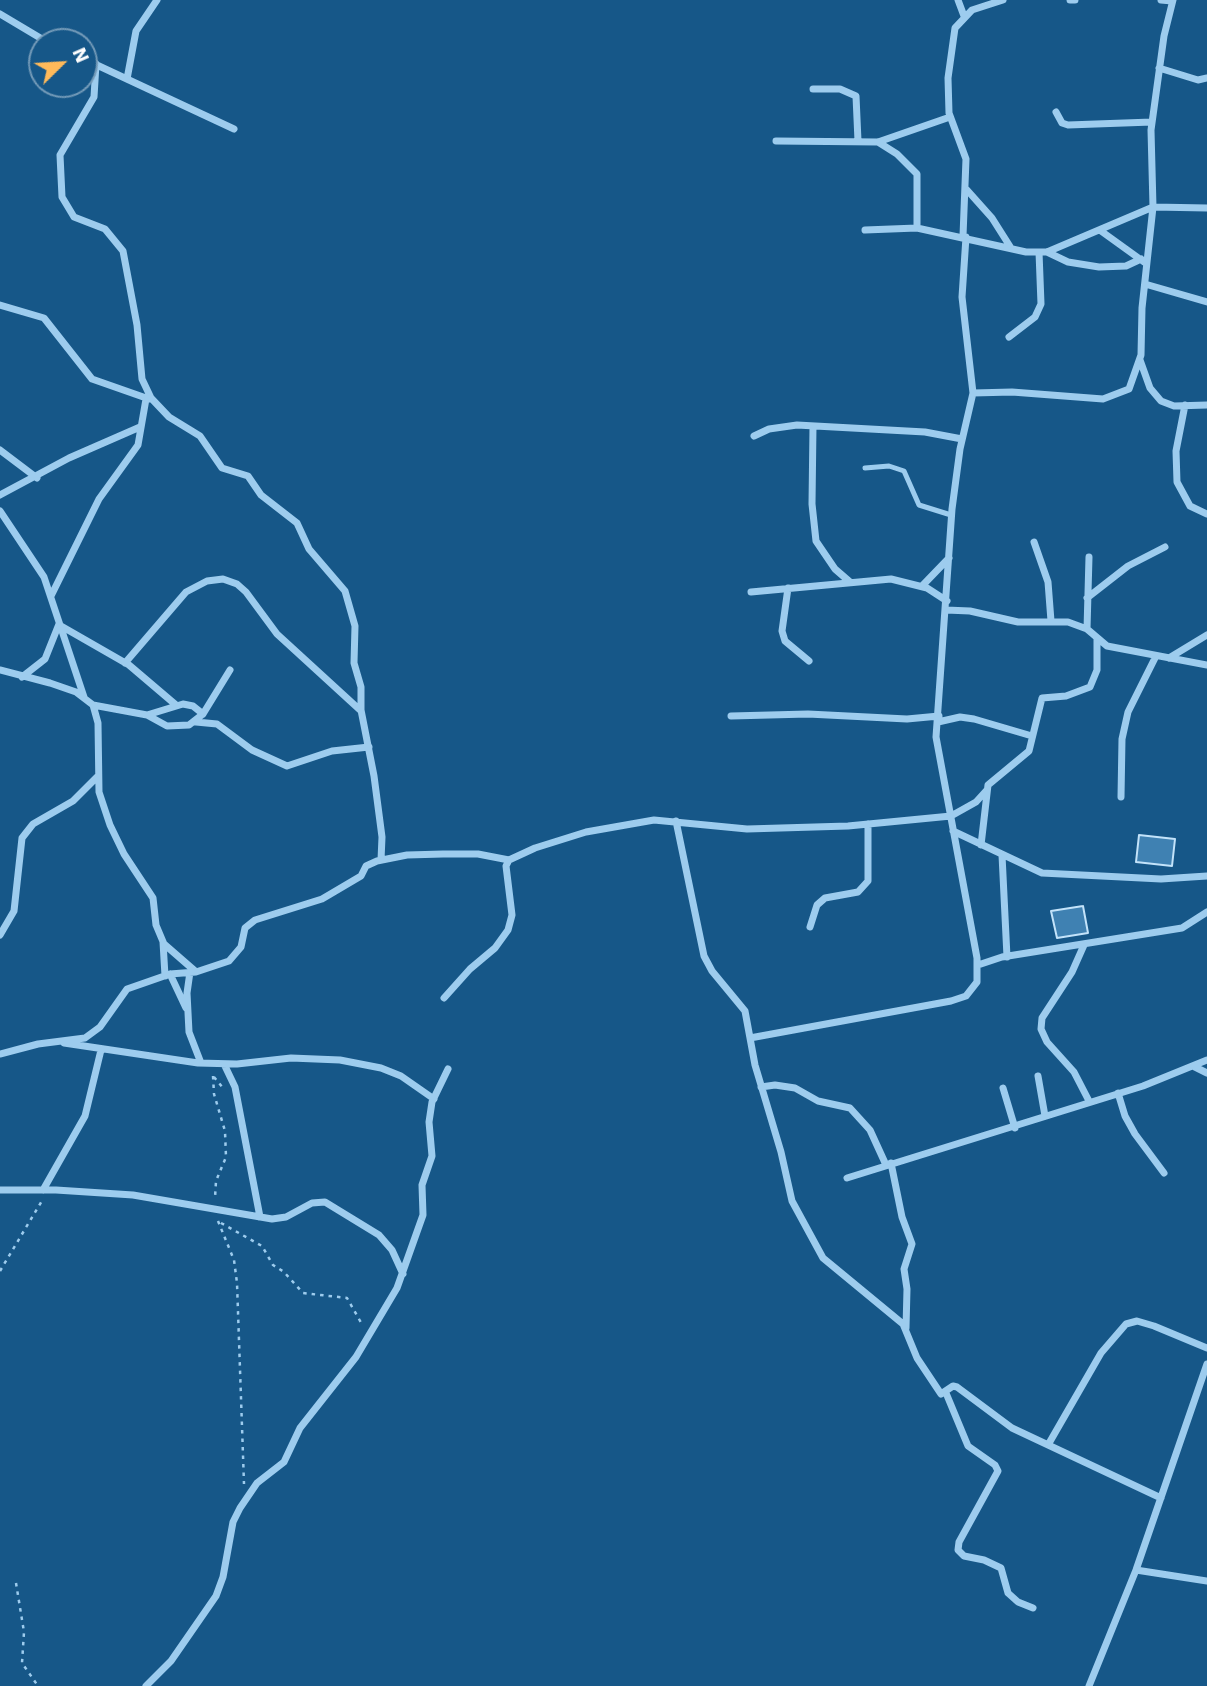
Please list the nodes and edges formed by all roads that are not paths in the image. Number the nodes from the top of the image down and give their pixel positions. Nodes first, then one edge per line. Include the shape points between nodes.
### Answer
1 (157, 0) edge
2 (958, 0) edge
3 (1003, 0) edge
4 (1161, 0) edge
5 (1172, 1) edge
6 (0, 14) edge
7 (964, 16) junction
8 (28, 31) edge
9 (98, 65) edge
10 (1159, 68) junction
11 (1207, 78) edge
12 (127, 79) junction
13 (813, 89) dead end
14 (93, 98) edge
15 (1056, 111) dead end
16 (950, 117) junction
17 (1152, 122) junction
18 (234, 130) dead end
19 (776, 141) dead end
20 (858, 141) junction
21 (878, 142) junction
22 (967, 189) junction
23 (1153, 207) junction
24 (1207, 208) edge
25 (917, 228) junction
26 (865, 230) dead end
27 (1101, 231) junction
28 (965, 237) junction
29 (1011, 248) junction
30 (1043, 252) junction
31 (1144, 262) junction
32 (1145, 284) junction
33 (1207, 302) edge
34 (0, 305) edge
35 (1009, 337) dead end
36 (1140, 360) junction
37 (973, 393) junction
38 (149, 400) junction
39 (1185, 405) junction
40 (1207, 405) edge
41 (813, 426) junction
42 (140, 427) junction
43 (754, 436) dead end
44 (962, 439) junction
45 (0, 450) edge
46 (866, 468) dead end
47 (37, 478) junction
48 (0, 495) edge
49 (0, 511) edge
50 (1207, 514) edge
51 (951, 515) junction
52 (1034, 542) dead end
53 (1165, 547) dead end
54 (1089, 556) dead end
55 (949, 558) junction
56 (850, 582) junction
57 (922, 586) junction
58 (788, 588) junction
59 (751, 592) dead end
60 (51, 597) junction
61 (1087, 598) junction
62 (947, 601) junction
63 (947, 610) junction
64 (1051, 621) junction
65 (60, 624) junction
66 (1087, 629) junction
67 (1207, 635) edge
68 (1097, 639) junction
69 (1157, 656) junction
70 (1169, 658) junction
71 (809, 661) dead end
72 (125, 663) junction
73 (1207, 665) edge
74 (0, 670) edge
75 (230, 670) dead end
76 (22, 677) junction
77 (84, 697) junction
78 (93, 705) junction
79 (176, 705) junction
80 (361, 710) junction
81 (203, 714) junction
82 (147, 715) junction
83 (731, 716) dead end
84 (938, 719) junction
85 (196, 722) junction
86 (1032, 736) junction
87 (369, 747) junction
88 (97, 776) junction
89 (986, 791) junction
90 (1121, 796) dead end
91 (951, 817) junction
92 (676, 821) junction
93 (868, 824) junction
94 (953, 831) junction
95 (981, 845) junction
96 (1002, 855) junction
97 (381, 860) junction
98 (509, 860) junction
99 (1207, 876) edge
100 (1207, 912) edge
101 (810, 927) dead end
102 (0, 934) edge
103 (163, 941) junction
104 (1084, 946) junction
105 (1007, 957) junction
106 (978, 965) junction
107 (193, 972) junction
108 (167, 975) junction
109 (444, 998) dead end
110 (187, 1009) junction
111 (750, 1038) junction
112 (61, 1042) junction
113 (101, 1050) junction
114 (0, 1054) edge
115 (1207, 1060) edge
116 (201, 1063) junction
117 (225, 1064) junction
118 (1193, 1066) junction
119 (448, 1069) dead end
120 (1207, 1073) edge
121 (1038, 1076) dead end
122 (761, 1087) junction
123 (1003, 1088) dead end
124 (1118, 1093) junction
125 (434, 1099) junction
126 (1089, 1101) junction
127 (1045, 1116) junction
128 (1014, 1128) junction
129 (888, 1164) junction
130 (1164, 1173) dead end
131 (847, 1178) dead end
132 (0, 1190) edge
133 (45, 1190) junction
134 (260, 1217) junction
135 (403, 1274) junction
136 (906, 1328) junction
137 (1207, 1348) edge
138 (1207, 1364) edge
139 (946, 1393) junction
140 (1048, 1445) junction
141 (1161, 1498) junction
142 (1136, 1570) junction
143 (1207, 1581) edge
144 (1033, 1608) dead end
145 (146, 1686) edge
146 (1089, 1686) edge

1 - 12 street via 136,31
2 - 7 street
3 - 7 street
4 - 5 street
5 - 10 street
6 - 8 street
7 - 16 street via 955,28 951,52
9 - 12 street
10 - 11 street via 1198,80
10 - 17 street
12 - 18 street
13 - 20 street via 840,89 856,96
14 - 38 street via 60,155 62,197 74,217 105,229 120,245
15 - 17 street via 1068,125
16 - 21 street
16 - 22 street via 966,159
17 - 23 street
19 - 20 street
20 - 21 street
21 - 25 street via 917,174
22 - 28 street
22 - 29 street
23 - 24 street
23 - 27 street
23 - 31 street
25 - 26 street
25 - 28 street
27 - 30 street
27 - 31 street
28 - 29 street
28 - 37 street via 962,297
29 - 30 street
30 - 31 street via 1099,267
30 - 35 street via 1041,304 1035,317
31 - 32 street
32 - 33 street
32 - 36 street
34 - 38 street via 44,318 92,379
36 - 37 street via 1129,389 1103,399
36 - 39 street via 1150,388 1161,401
37 - 44 street
38 - 42 street
38 - 80 street via 200,436 222,468 248,476 261,495 297,523 309,549 345,591 355,626 354,663
39 - 40 street
39 - 50 street via 1176,451 1177,482 1190,506
41 - 43 street via 782,426
41 - 44 street via 925,432
41 - 56 street via 816,541
42 - 47 street via 69,458
42 - 60 street via 133,454 99,499
44 - 51 street
45 - 47 street
46 - 51 lane via 889,466 904,471 919,505
47 - 48 street
49 - 60 street via 44,577
51 - 55 street
52 - 64 street via 1048,582
53 - 61 street via 1128,566
54 - 61 street
55 - 57 street
55 - 62 street
56 - 57 street via 891,579
56 - 58 street
57 - 62 street
58 - 59 street
58 - 71 street via 782,631 785,641
60 - 65 street
61 - 66 street
62 - 63 street
63 - 64 street via 1018,622
63 - 84 street
64 - 66 street
65 - 72 street
65 - 76 street via 45,659
65 - 77 street
66 - 68 street
67 - 70 street
68 - 69 street via 1107,646
68 - 86 street via 1097,670 1090,687 1042,698
69 - 70 street
69 - 90 street via 1128,712 1121,751
70 - 73 street
72 - 79 street
72 - 80 street via 186,592 223,579 246,592 277,634
74 - 76 street
75 - 81 street
76 - 77 street
77 - 78 street
78 - 82 street
78 - 88 street via 98,723
79 - 81 street via 193,706
79 - 82 street
80 - 87 street
81 - 85 street
82 - 85 street via 167,726
83 - 84 street via 808,713
84 - 86 street via 974,719
84 - 91 street via 936,737
85 - 87 street via 216,724 252,750 287,766 332,751
86 - 89 street via 1024,758 995,775
87 - 97 street
88 - 102 street via 74,801 33,824 22,838 15,911
88 - 103 street via 110,825 153,898
89 - 91 street
89 - 95 street
91 - 93 street
91 - 94 street
92 - 93 street via 747,829
92 - 98 street via 641,821 586,832
92 - 111 street via 704,956 745,1012
93 - 101 street via 868,881 859,892 825,898 817,905
94 - 95 street
94 - 106 street
95 - 96 street
96 - 99 street via 1042,873 1161,879
96 - 105 street
97 - 98 street via 478,854
97 - 107 street via 322,899 255,920 245,928 240,947 229,961
98 - 109 street via 512,915 508,930
100 - 104 street via 1182,928
103 - 107 street
103 - 108 street
104 - 105 street
104 - 126 street via 1042,1018 1041,1029 1074,1072
105 - 106 street
106 - 111 street via 977,982 966,996
107 - 108 street
107 - 110 street
108 - 110 street
108 - 112 street via 127,989 100,1027 85,1038
110 - 116 street via 189,1032
111 - 122 street
112 - 113 street
112 - 114 street
113 - 116 street
113 - 133 street via 85,1116
115 - 118 street
116 - 117 street
117 - 125 street via 340,1059 401,1076
117 - 134 street via 235,1087
118 - 120 street
118 - 124 street
119 - 125 street
121 - 127 street
122 - 129 street via 794,1088 818,1101 850,1108 870,1129
122 - 136 street via 792,1201 823,1258
123 - 128 street
124 - 126 street
124 - 130 street via 1135,1134
125 - 135 street via 429,1122 432,1156 422,1191 424,1215
126 - 127 street
127 - 128 street
128 - 129 street
129 - 131 street
129 - 136 street via 912,1244 904,1269
132 - 133 street
133 - 134 street via 133,1195
134 - 135 street via 286,1217 312,1203 325,1202 379,1235
135 - 145 street via 352,1363 300,1428 284,1462 257,1483 244,1502 233,1522 216,1597 171,1661
136 - 139 street via 927,1376 937,1390
137 - 140 street via 1154,1325 1126,1324 1101,1353
138 - 141 street
139 - 140 street via 957,1387 1012,1428
139 - 144 street via 968,1446 998,1471 958,1550 1001,1568 1008,1593
140 - 141 street
141 - 142 street
142 - 143 street
142 - 146 street

